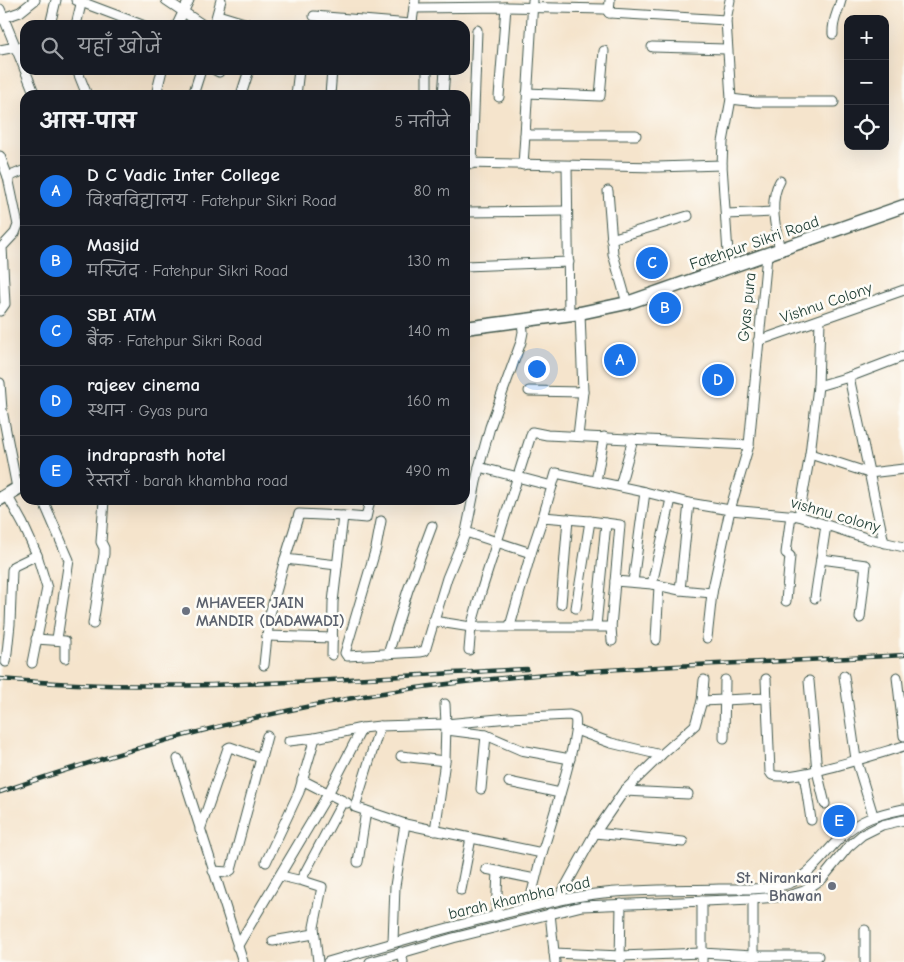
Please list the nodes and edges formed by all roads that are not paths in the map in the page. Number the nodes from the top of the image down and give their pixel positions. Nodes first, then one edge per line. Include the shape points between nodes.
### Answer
1 (35, 0) edge
2 (56, 0) edge
3 (166, 0) edge
4 (189, 0) edge
5 (222, 0) edge
6 (610, 0) edge
7 (730, 0) edge
8 (841, 0) edge
9 (80, 1) edge
10 (414, 4) edge
11 (479, 4) edge
12 (533, 4) edge
13 (507, 5) edge
14 (0, 9) edge
15 (184, 12) junction
16 (609, 13) junction
17 (218, 15) junction
18 (314, 16) dead end
19 (2, 19) edge
20 (51, 20) edge
21 (77, 20) edge
22 (129, 20) edge
23 (180, 20) edge
24 (196, 20) edge
25 (216, 20) edge
26 (234, 20) edge
27 (329, 20) edge
28 (412, 20) edge
29 (726, 20) junction
30 (477, 30) dead end
31 (833, 34) dead end
32 (20, 46) edge
33 (20, 47) edge
34 (652, 47) dead end
35 (728, 49) junction
36 (0, 50) edge
37 (604, 51) dead end
38 (27, 75) edge
39 (79, 75) edge
40 (161, 75) edge
41 (199, 75) edge
42 (247, 75) edge
43 (298, 75) edge
44 (332, 75) edge
45 (428, 75) edge
46 (445, 75) edge
47 (33, 90) edge
48 (85, 90) edge
49 (157, 90) edge
50 (195, 90) edge
51 (243, 90) edge
52 (297, 90) edge
53 (330, 90) edge
54 (427, 90) edge
55 (443, 90) edge
56 (527, 93) junction
57 (500, 97) dead end
58 (730, 99) junction
59 (834, 102) dead end
60 (470, 133) edge
61 (525, 134) junction
62 (636, 135) dead end
63 (0, 156) edge
64 (470, 163) edge
65 (523, 165) junction
66 (567, 166) junction
67 (722, 166) junction
68 (20, 172) edge
69 (8, 177) junction
70 (780, 181) dead end
71 (608, 191) dead end
72 (904, 206) edge
73 (566, 211) junction
74 (470, 212) edge
75 (774, 212) junction
76 (726, 214) junction
77 (688, 216) dead end
78 (611, 239) junction
79 (1, 247) edge
80 (780, 251) junction
81 (767, 255) junction
82 (569, 262) junction
83 (470, 266) edge
84 (730, 268) junction
85 (904, 290) edge
86 (627, 303) junction
87 (0, 311) edge
88 (575, 313) junction
89 (522, 320) junction
90 (820, 320) junction
91 (470, 327) edge
92 (758, 341) junction
93 (904, 356) edge
94 (849, 377) junction
95 (0, 383) edge
96 (818, 386) junction
97 (529, 391) dead end
98 (583, 392) junction
99 (578, 436) junction
100 (604, 438) junction
101 (633, 439) junction
102 (749, 445) junction
103 (810, 454) junction
104 (479, 467) junction
105 (904, 468) edge
106 (869, 473) junction
107 (517, 476) junction
108 (596, 481) junction
109 (552, 486) junction
110 (620, 486) junction
111 (12, 492) edge
112 (645, 492) junction
113 (671, 499) junction
114 (690, 503) junction
115 (45, 505) edge
116 (104, 505) edge
117 (369, 505) edge
118 (730, 510) junction
119 (343, 516) junction
120 (795, 516) junction
121 (543, 518) junction
122 (568, 519) junction
123 (381, 521) dead end
124 (590, 521) junction
125 (606, 523) junction
126 (826, 525) junction
127 (432, 526) dead end
128 (466, 532) junction
129 (498, 542) junction
130 (884, 544) junction
131 (904, 547) edge
132 (531, 553) junction
133 (37, 555) junction
134 (285, 559) junction
135 (821, 559) junction
136 (337, 565) junction
137 (614, 581) junction
138 (633, 582) junction
139 (655, 585) junction
140 (680, 590) junction
141 (712, 593) junction
142 (815, 598) dead end
143 (786, 601) dead end
144 (561, 604) dead end
145 (576, 608) dead end
146 (860, 618) dead end
147 (433, 621) junction
148 (93, 624) dead end
149 (471, 626) junction
150 (510, 626) junction
151 (596, 626) junction
152 (611, 627) junction
153 (267, 636) junction
154 (333, 638) junction
155 (706, 638) dead end
156 (36, 639) junction
157 (57, 639) junction
158 (656, 640) dead end
159 (612, 641) dead end
160 (469, 650) dead end
161 (388, 654) junction
162 (332, 655) dead end
163 (65, 658) dead end
164 (6, 662) dead end
165 (32, 663) dead end
166 (264, 665) dead end
167 (844, 676) dead end
168 (897, 677) dead end
169 (766, 679) dead end
170 (704, 680) dead end
171 (725, 680) dead end
172 (809, 681) dead end
173 (766, 698) junction
174 (702, 701) junction
175 (725, 701) junction
176 (444, 704) dead end
177 (380, 726) junction
178 (446, 727) junction
179 (362, 728) junction
180 (576, 730) junction
181 (486, 735) junction
182 (267, 736) dead end
183 (904, 736) edge
184 (315, 738) junction
185 (724, 738) dead end
186 (289, 741) dead end
187 (904, 746) edge
188 (661, 755) junction
189 (401, 756) dead end
190 (261, 758) junction
191 (178, 759) dead end
192 (570, 759) junction
193 (856, 759) junction
194 (445, 761) junction
195 (817, 770) junction
196 (804, 774) junction
197 (302, 780) junction
198 (509, 782) dead end
199 (481, 789) dead end
200 (624, 792) junction
201 (560, 793) junction
202 (328, 794) junction
203 (688, 794) dead end
204 (342, 801) junction
205 (825, 804) dead end
206 (354, 806) junction
207 (904, 808) edge
208 (366, 811) junction
209 (873, 816) junction
210 (811, 820) dead end
211 (904, 820) edge
212 (405, 824) junction
213 (200, 830) junction
214 (435, 831) junction
215 (595, 833) junction
216 (471, 838) junction
217 (683, 842) dead end
218 (542, 853) junction
219 (266, 862) dead end
220 (358, 862) dead end
221 (486, 869) dead end
222 (213, 871) junction
223 (498, 871) junction
224 (281, 876) junction
225 (535, 879) junction
226 (300, 880) junction
227 (461, 890) dead end
228 (753, 899) junction
229 (558, 900) junction
230 (702, 901) junction
231 (621, 904) junction
232 (528, 908) junction
233 (550, 913) junction
234 (496, 916) junction
235 (865, 930) dead end
236 (314, 934) junction
237 (273, 941) dead end
238 (393, 942) junction
239 (238, 948) junction
240 (401, 952) junction
241 (818, 956) dead end
242 (702, 957) edge
243 (554, 958) edge
244 (620, 959) edge
245 (753, 959) edge
246 (243, 962) edge
247 (318, 962) edge
248 (328, 962) edge
249 (370, 962) edge
250 (403, 962) edge
251 (865, 962) edge

1 - 19 street via 20,12
2 - 20 street
3 - 15 street
4 - 15 street
5 - 17 street
6 - 16 street
7 - 29 street
8 - 31 street via 834,18
9 - 21 street
9 - 22 street
10 - 11 street
10 - 28 street
11 - 13 street
12 - 13 street
12 - 16 street via 605,9
12 - 56 street
13 - 57 street
14 - 19 street
15 - 23 street
15 - 24 street
16 - 29 street
17 - 25 street
17 - 26 street
18 - 27 street
19 - 32 street
29 - 35 street
30 - 60 street
33 - 36 street
34 - 35 street
35 - 58 street
37 - 56 street via 600,96
38 - 47 street
39 - 48 street
40 - 49 street
41 - 50 street
42 - 51 street
43 - 52 street
44 - 53 street
45 - 54 street
46 - 55 street
56 - 61 street
58 - 59 street
58 - 67 street
61 - 62 street
61 - 65 street
63 - 69 street
64 - 65 street
65 - 66 street
66 - 67 street
66 - 73 street
67 - 76 street
68 - 69 street
69 - 79 street via 18,224 15,233
70 - 75 street via 775,192
71 - 78 street
72 - 80 main road, Fatehpur Sikri Road
73 - 74 street
73 - 82 street
75 - 76 street
75 - 80 street
76 - 84 street
77 - 78 street
78 - 86 street
79 - 87 street via 5,304
80 - 81 main road, Fatehpur Sikri Road
81 - 84 main road, Fatehpur Sikri Road
81 - 92 street, Gyas pura
82 - 83 street
82 - 88 street
84 - 86 main road, Fatehpur Sikri Road
85 - 90 street, Vishnu Colony
86 - 88 main road, Fatehpur Sikri Road
88 - 89 main road, Fatehpur Sikri Road
88 - 98 street
89 - 91 main road, Fatehpur Sikri Road
89 - 104 street via 521,342
90 - 92 street, Vishnu Colony
90 - 96 street
92 - 102 street, Gyas pura
93 - 94 street
94 - 96 street
94 - 106 street
95 - 111 street
96 - 103 street
97 - 98 street
98 - 99 street
99 - 100 street
99 - 107 street via 532,432
100 - 101 street
100 - 108 street
101 - 102 street
101 - 110 street
102 - 118 street, Gyas pura
103 - 106 street
103 - 120 street
104 - 107 street
104 - 128 street
105 - 106 street
106 - 130 street
107 - 109 street
107 - 129 street
108 - 109 street, vishnu colony via 556,472
108 - 110 street, vishnu colony
109 - 121 street
110 - 112 street, vishnu colony
111 - 133 street
112 - 113 street, vishnu colony
112 - 138 street
113 - 114 street, vishnu colony
113 - 139 street
114 - 118 street, vishnu colony
114 - 140 street
115 - 157 street via 69,560
116 - 148 street via 101,542 104,554
117 - 119 street via 366,518
118 - 120 street, vishnu colony
118 - 141 street, Gyas pura
119 - 134 street via 299,514
119 - 136 street
120 - 126 street, vishnu colony
120 - 143 street via 786,552 790,556
121 - 122 street
121 - 132 street
122 - 124 street
122 - 144 street
123 - 161 street via 345,653 347,656
124 - 125 street
124 - 145 street
125 - 137 street via 621,527
125 - 151 street
126 - 130 street, vishnu colony
126 - 135 street
127 - 161 street
128 - 129 street
128 - 147 street
129 - 132 street
129 - 149 street
130 - 131 street, vishnu colony
132 - 150 street
133 - 156 street via 47,588
133 - 164 street via 12,570
134 - 136 street
134 - 153 street
135 - 142 street
135 - 146 street via 866,565
136 - 154 street
137 - 138 street
137 - 152 street
138 - 139 street
139 - 140 street
139 - 158 street
140 - 141 street
141 - 155 street, Gyas pura
147 - 149 street
147 - 161 street via 425,650
149 - 150 street
149 - 160 street
150 - 151 street
151 - 152 street
152 - 159 street
153 - 154 street
153 - 166 street
154 - 162 street
156 - 157 street
156 - 165 street
157 - 163 street via 66,641
167 - 193 street
168 - 183 street
169 - 173 street
170 - 174 street
171 - 175 street
172 - 195 street
173 - 175 street
173 - 196 street via 770,772 777,776
174 - 175 street
174 - 188 street via 695,725
175 - 185 street
176 - 178 street
177 - 178 street
177 - 179 street
177 - 206 street
178 - 180 street via 509,718 569,715 575,717
178 - 181 street
178 - 194 street
179 - 184 street
179 - 202 street
180 - 188 street
180 - 192 street
181 - 192 street via 521,750
181 - 199 street
182 - 190 street
184 - 186 street
184 - 197 street
187 - 193 street
188 - 200 street
189 - 194 street
190 - 213 street via 228,748
190 - 222 street via 231,870
191 - 213 street
192 - 201 street
193 - 195 street
193 - 209 street
194 - 214 street
195 - 196 street
195 - 205 street
196 - 210 street
197 - 202 street
197 - 219 street
198 - 201 street
200 - 203 street
200 - 215 street
201 - 218 street
202 - 204 street
202 - 224 street
204 - 206 street
204 - 226 street
206 - 208 street
207 - 209 street, barah khambha road
208 - 212 street
208 - 220 street
209 - 229 street, barah khambha road via 840,838 800,878 785,885 596,894
211 - 228 street, barah khambha road via 862,834 822,880 804,891
212 - 214 street
212 - 238 street via 395,886
213 - 222 street
214 - 216 street
215 - 217 street
215 - 229 street
216 - 218 street
216 - 227 street
218 - 225 street
221 - 223 street
222 - 239 street
223 - 225 street
223 - 234 street
224 - 226 street
224 - 239 street
225 - 232 street
226 - 236 street via 322,887
228 - 230 street, barah khambha road
228 - 245 street
229 - 232 street, barah khambha road
230 - 231 street, barah khambha road
230 - 242 street
231 - 233 street, barah khambha road via 582,906
231 - 244 street
232 - 234 street, barah khambha road
233 - 240 street, barah khambha road
233 - 243 street
234 - 238 street, barah khambha road
235 - 251 street
236 - 237 street
236 - 247 street
238 - 248 street, barah khambha road
239 - 246 street
240 - 249 street, barah khambha road
240 - 250 street
241 - 245 street
242 - 244 street
242 - 245 street
243 - 244 street

